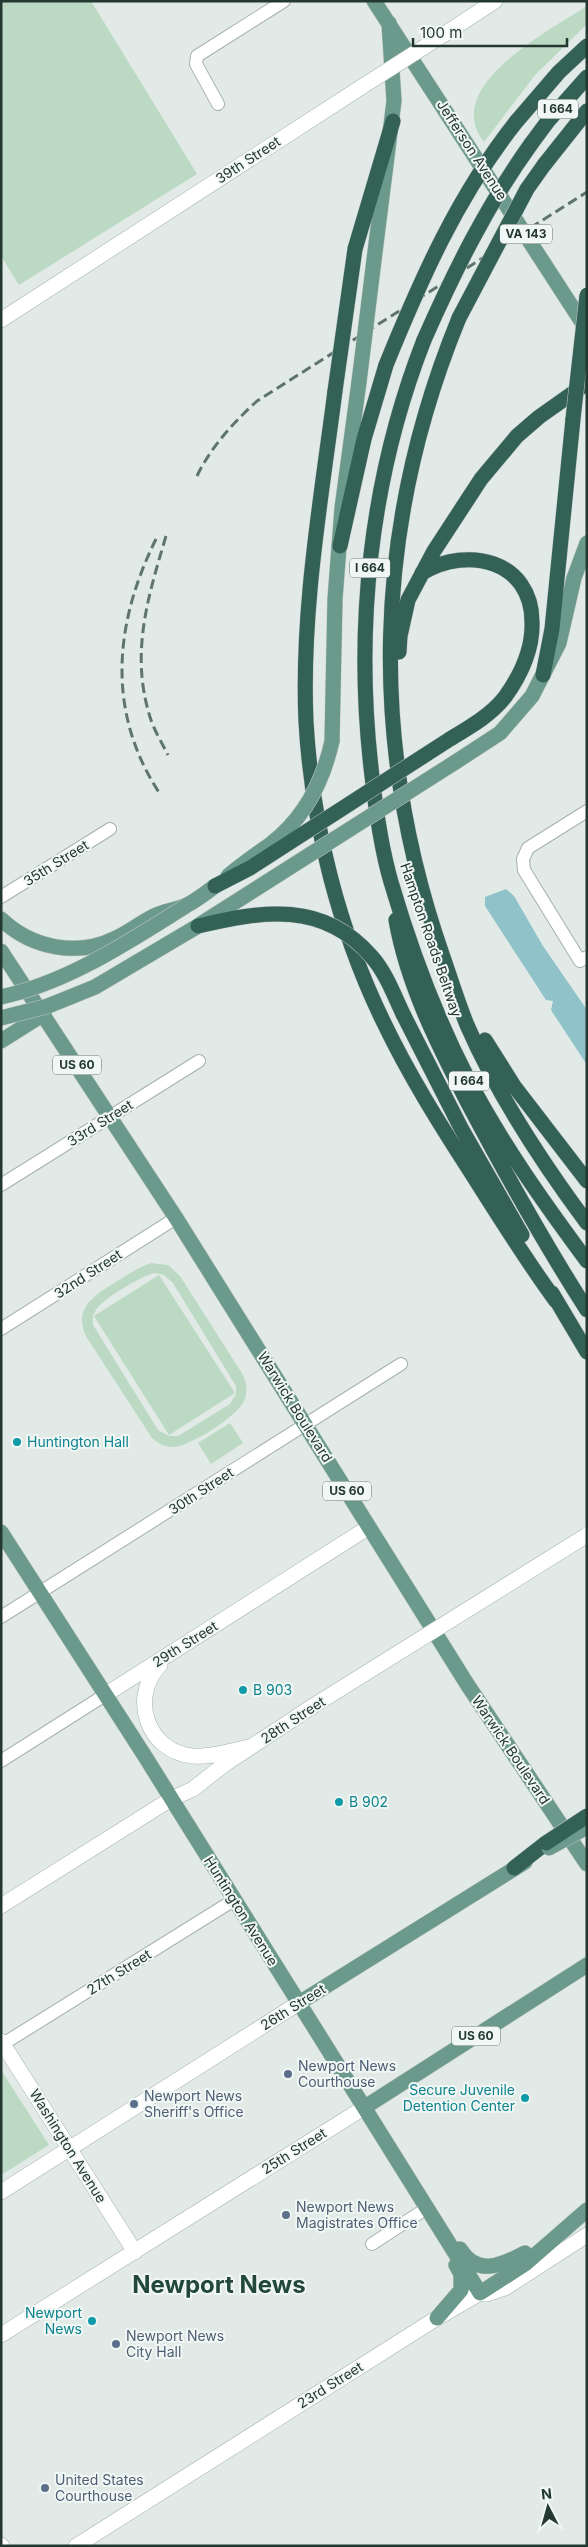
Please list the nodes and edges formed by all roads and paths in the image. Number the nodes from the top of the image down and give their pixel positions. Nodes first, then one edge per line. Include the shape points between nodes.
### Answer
1 (284, 1) edge
2 (374, 1) edge
3 (379, 1) edge
4 (496, 1) edge
5 (389, 21) junction
6 (587, 46) edge
7 (587, 76) edge
8 (218, 104) dead end
9 (587, 110) edge
10 (393, 121) junction
11 (587, 295) edge
12 (1, 320) edge
13 (587, 330) edge
14 (587, 383) edge
15 (587, 543) edge
16 (340, 546) junction
17 (421, 574) junction
18 (543, 675) junction
19 (393, 718) junction
20 (587, 811) edge
21 (110, 829) dead end
22 (390, 881) junction
23 (215, 886) junction
24 (1, 897) edge
25 (186, 906) junction
26 (1, 919) edge
27 (198, 926) junction
28 (1, 951) edge
29 (583, 959) edge
30 (454, 987) junction
31 (1, 997) edge
32 (44, 1014) junction
33 (1, 1018) edge
34 (1, 1041) edge
35 (200, 1061) dead end
36 (110, 1116) junction
37 (587, 1181) edge
38 (1, 1185) edge
39 (176, 1218) junction
40 (587, 1223) edge
41 (587, 1261) edge
42 (556, 1301) junction
43 (587, 1310) edge
44 (1, 1329) edge
45 (587, 1352) edge
46 (401, 1364) dead end
47 (306, 1424) junction
48 (369, 1527) junction
49 (1, 1532) edge
50 (587, 1535) edge
51 (39, 1592) junction
52 (1, 1617) edge
53 (172, 1652) junction
54 (105, 1695) junction
55 (250, 1747) junction
56 (1, 1761) edge
57 (171, 1799) junction
58 (587, 1816) edge
59 (587, 1827) edge
60 (547, 1846) junction
61 (587, 1864) edge
62 (514, 1868) joint
63 (234, 1900) junction
64 (1, 1906) edge
65 (587, 1965) edge
66 (299, 2003) junction
67 (2, 2043) edge
68 (365, 2107) junction
69 (70, 2148) junction
70 (1, 2192) edge
71 (427, 2208) junction
72 (587, 2210) edge
73 (587, 2235) edge
74 (444, 2236) junction
75 (552, 2239) junction
76 (372, 2244) dead end
77 (135, 2252) junction
78 (480, 2292) junction
79 (437, 2318) junction
80 (1, 2335) edge
81 (76, 2546) edge

1 - 8 street via 196,56 195,60
2 - 5 main road, Jefferson Avenue / VA 143
3 - 5 main road, Jefferson Avenue / VA 143
4 - 12 street, 39th Street, bridge
5 - 10 main road via 395,85
5 - 13 main road, Jefferson Avenue / VA 143
6 - 16 highway, bridge via 559,72 516,122 457,208 414,296 386,365 364,439
7 - 22 highway, Hampton Roads Beltway / I 664, bridge via 531,144 463,257 424,340 403,399 386,462 373,538 364,665 375,802
9 - 19 highway, Hampton Roads Beltway / I 664, bridge via 527,189 459,318 422,421 402,514 389,633
10 - 16 main road, bridge via 342,508
10 - 42 highway, bridge via 355,249 335,391 310,592 306,674 310,764 328,864 357,960 400,1056 519,1249
11 - 18 highway, bridge via 552,629
14 - 17 highway via 539,417 495,460
15 - 18 main road via 574,578 559,643
16 - 23 main road, bridge via 334,621 332,741 318,785 293,823 271,844
17 - 19 highway via 403,615
17 - 23 highway, bridge via 446,561 472,558 498,566 518,582 532,612 530,644 514,684 493,710 250,868
18 - 27 main road, bridge via 532,696 500,733
19 - 30 highway, Hampton Roads Beltway / I 664 via 412,847 430,920
20 - 29 street via 528,848 523,859 524,870
21 - 24 street, 35th Street
22 - 41 highway, Hampton Roads Beltway / I 664 via 430,996 469,1081 516,1160
22 - 43 highway via 400,944 439,1045 498,1160
23 - 25 main road
25 - 26 main road, bridge via 155,916 114,940 89,947 60,948 43,944 17,932
25 - 31 main road, bridge via 61,977
27 - 33 main road, bridge via 95,987 48,1006
27 - 42 highway, bridge via 271,913 304,916 330,925 353,939 372,957
28 - 32 main road, Warwick Boulevard / US 60
30 - 37 highway via 514,1086
30 - 40 highway, Hampton Roads Beltway / I 664 via 467,1024 508,1104
32 - 34 main road
32 - 36 main road, Warwick Boulevard / US 60
35 - 36 street, 33rd Street
36 - 38 street, 33rd Street
36 - 39 main road, Warwick Boulevard / US 60
39 - 44 street, 32nd Street
39 - 47 main road, Warwick Boulevard / US 60
42 - 45 highway
46 - 47 street, 30th Street
47 - 48 main road, Warwick Boulevard / US 60
47 - 51 street, 30th Street
48 - 53 street, 29th Street
48 - 61 main road, Warwick Boulevard / US 60 via 467,1684
49 - 51 main road, Huntington Avenue
50 - 55 street, 28th Street, bridge
51 - 52 street, 30th Street
51 - 54 main road, Huntington Avenue
53 - 54 street, 29th Street
53 - 55 street via 154,1671 145,1690 145,1713 154,1735 172,1750 192,1756
54 - 56 street, 29th Street
54 - 57 main road, Huntington Avenue
55 - 57 street, 28th Street via 193,1789
57 - 63 main road, Huntington Avenue
57 - 64 street, 28th Street
58 - 60 highway, bridge
59 - 60 main road, bridge
60 - 62 highway
62 - 66 main road, 26th Street
63 - 66 main road, Huntington Avenue
63 - 67 street, 27th Street
65 - 68 main road, 25th Street / US 60
66 - 68 main road, Huntington Avenue
66 - 69 street, 26th Street
67 - 69 street, Washington Avenue
68 - 71 main road, Huntington Avenue
68 - 77 street, 25th Street
69 - 70 street, 26th Street
69 - 77 street, Washington Avenue
71 - 74 main road, Huntington Avenue
71 - 76 street
72 - 75 main road
73 - 78 street, 23rd Street via 505,2288 487,2294
74 - 75 main road via 473,2263 490,2267 508,2262
74 - 78 main road, Huntington Avenue
74 - 79 main road via 447,2252 461,2274 462,2285 457,2296
75 - 78 main road via 525,2264
77 - 80 street, 25th Street
78 - 79 street, 23rd Street
79 - 81 street, 23rd Street

